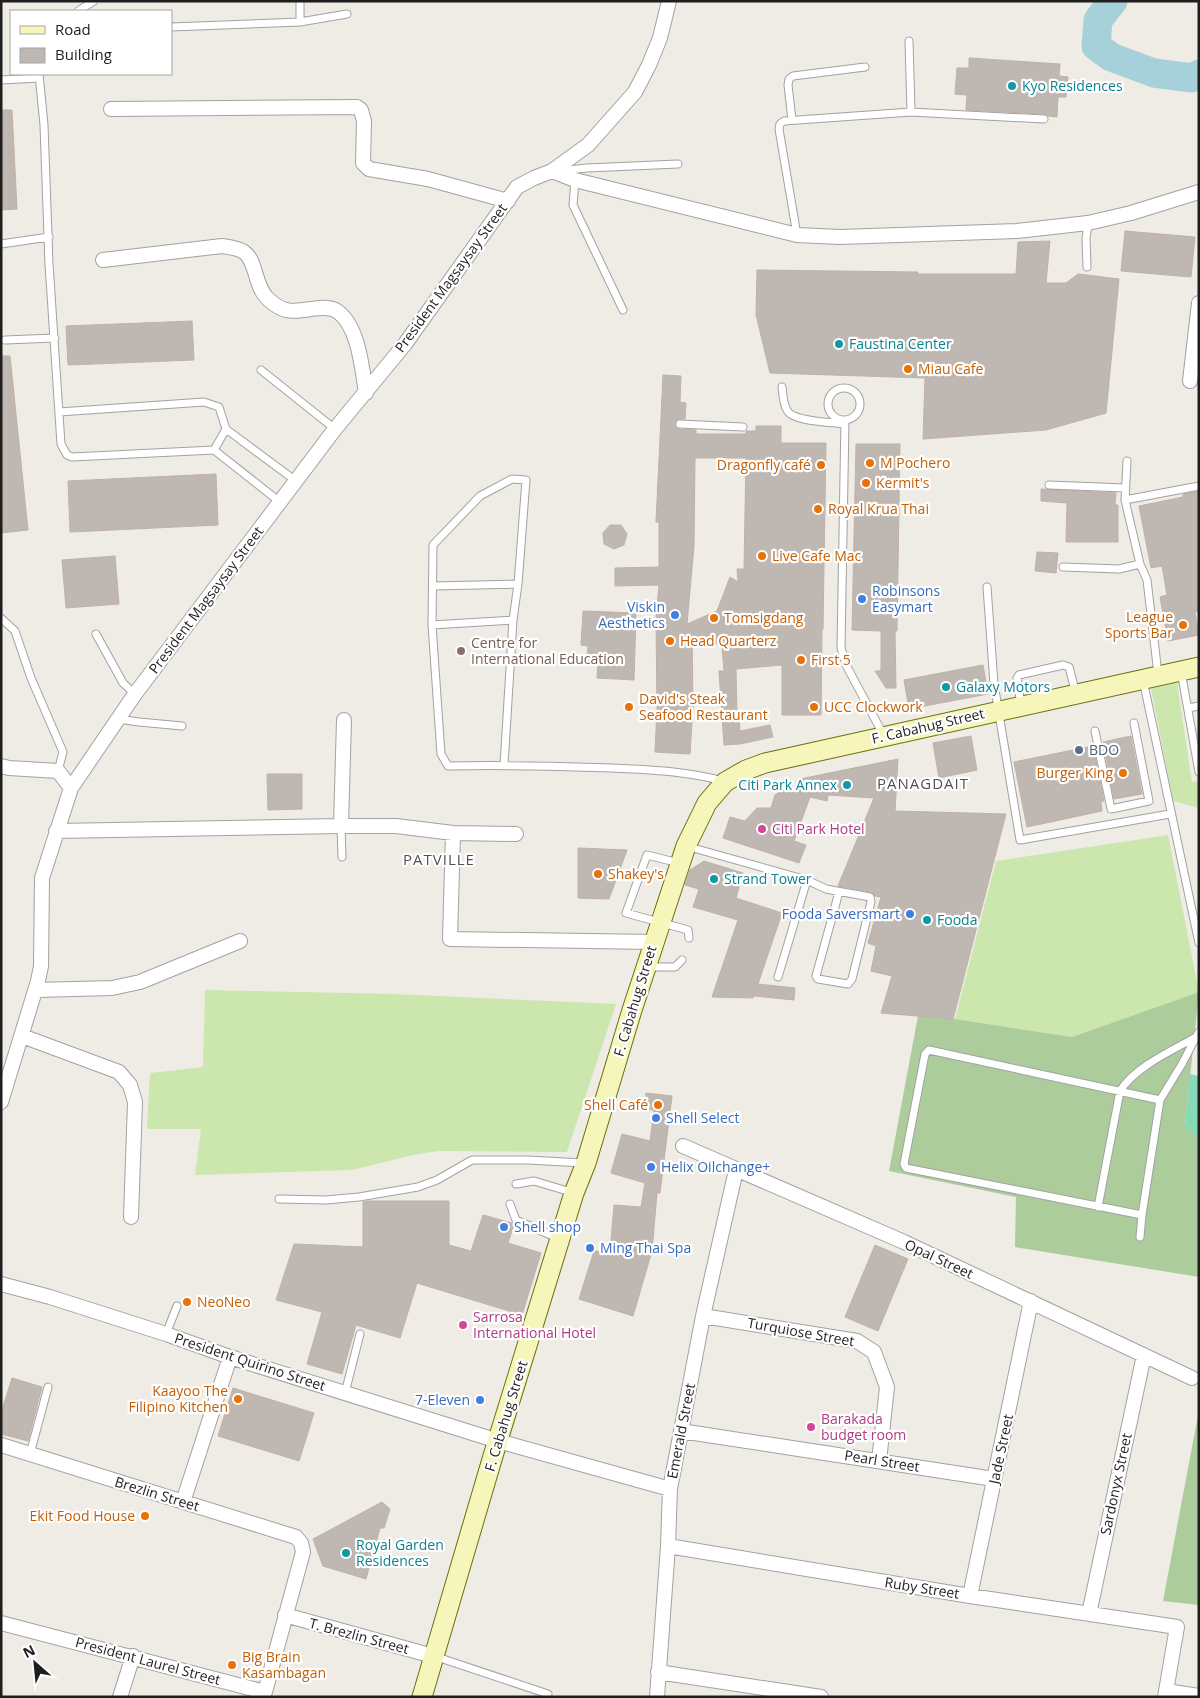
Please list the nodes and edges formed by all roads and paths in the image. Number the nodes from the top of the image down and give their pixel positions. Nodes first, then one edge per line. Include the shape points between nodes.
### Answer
1 (94, 1) edge
2 (300, 1) edge
3 (669, 1) edge
4 (80, 10) edge
5 (347, 14) dead end
6 (300, 22) junction
7 (172, 28) edge
8 (909, 41) dead end
9 (865, 67) dead end
10 (39, 76) edge
11 (1, 80) edge
12 (111, 109) dead end
13 (911, 112) junction
14 (1044, 119) dead end
15 (792, 120) junction
16 (678, 164) dead end
17 (552, 172) junction
18 (575, 180) junction
19 (1199, 192) edge
20 (508, 201) junction
21 (1088, 223) junction
22 (797, 235) junction
23 (49, 237) junction
24 (1, 244) edge
25 (103, 260) dead end
26 (1087, 267) dead end
27 (1199, 302) edge
28 (623, 310) dead end
29 (55, 338) junction
30 (5, 340) dead end
31 (261, 370) dead end
32 (1190, 382) dead end
33 (782, 387) dead end
34 (366, 393) junction
35 (59, 412) junction
36 (845, 422) junction
37 (680, 424) dead end
38 (743, 427) dead end
39 (226, 428) junction
40 (335, 429) junction
41 (214, 450) junction
42 (1127, 461) dead end
43 (296, 482) junction
44 (1049, 485) dead end
45 (1199, 486) edge
46 (1125, 488) junction
47 (1125, 500) junction
48 (280, 502) junction
49 (1140, 564) junction
50 (1063, 567) dead end
51 (518, 584) junction
52 (433, 586) junction
53 (987, 587) dead end
54 (1, 618) edge
55 (514, 620) junction
56 (432, 625) junction
57 (96, 634) dead end
58 (1190, 669) edge
59 (1151, 678) junction
60 (136, 694) junction
61 (1076, 694) junction
62 (1021, 706) junction
63 (1199, 706) edge
64 (1188, 708) junction
65 (998, 710) junction
66 (118, 719) junction
67 (344, 720) dead end
68 (1134, 723) dead end
69 (182, 726) dead end
70 (1095, 731) dead end
71 (884, 736) junction
72 (504, 765) junction
73 (1, 766) edge
74 (58, 772) junction
75 (1199, 772) edge
76 (725, 782) junction
77 (70, 788) junction
78 (1170, 814) junction
79 (341, 826) junction
80 (56, 831) junction
81 (453, 834) junction
82 (516, 834) dead end
83 (683, 854) junction
84 (342, 857) dead end
85 (807, 880) junction
86 (839, 892) junction
87 (660, 923) junction
88 (689, 938) dead end
89 (240, 941) dead end
90 (654, 942) junction
91 (1199, 943) edge
92 (682, 960) dead end
93 (646, 966) junction
94 (778, 977) dead end
95 (36, 990) junction
96 (1197, 1034) edge
97 (22, 1036) junction
98 (1120, 1091) junction
99 (1160, 1100) junction
100 (1, 1102) edge
101 (683, 1146) dead end
102 (586, 1163) junction
103 (736, 1170) junction
104 (516, 1184) dead end
105 (574, 1193) junction
106 (279, 1199) dead end
107 (510, 1204) dead end
108 (1098, 1206) junction
109 (1142, 1215) junction
110 (131, 1217) dead end
111 (1140, 1238) dead end
112 (560, 1239) junction
113 (1, 1284) edge
114 (1031, 1301) junction
115 (177, 1306) dead end
116 (704, 1316) junction
117 (166, 1334) junction
118 (360, 1334) dead end
119 (1144, 1355) junction
120 (230, 1357) junction
121 (1192, 1378) dead end
122 (48, 1387) dead end
123 (345, 1393) junction
124 (681, 1431) junction
125 (498, 1441) junction
126 (1, 1445) edge
127 (30, 1454) junction
128 (879, 1461) junction
129 (994, 1479) junction
130 (670, 1489) junction
131 (183, 1502) junction
132 (668, 1546) junction
133 (970, 1596) junction
134 (1089, 1614) junction
135 (285, 1615) junction
136 (1, 1623) edge
137 (133, 1656) junction
138 (433, 1656) junction
139 (658, 1672) junction
140 (264, 1694) edge
141 (548, 1694) dead end
142 (1165, 1694) edge
143 (1199, 1696) edge
144 (120, 1697) edge
145 (422, 1697) edge
146 (656, 1697) edge
147 (821, 1697) edge

1 - 4 lane
2 - 6 lane
3 - 17 street, President Magsaysay Street via 660,38 635,92 588,145
5 - 6 lane
6 - 7 lane
8 - 13 lane
9 - 15 lane via 793,76 788,85
10 - 11 lane
10 - 23 lane
12 - 20 street via 357,107 364,121 363,163 369,169 428,178
13 - 14 lane
13 - 15 lane
15 - 22 lane via 784,121 779,128
16 - 17 lane
17 - 18 street
17 - 20 street, President Magsaysay Street via 517,187
18 - 22 street
18 - 28 lane via 573,205
19 - 21 street
20 - 34 street, President Magsaysay Street
21 - 22 street via 1016,231 840,237
21 - 26 lane
23 - 24 lane
23 - 29 lane
25 - 34 street via 222,246 246,253 258,286 267,299 283,310 324,308 336,310 343,317 352,328
27 - 32 street
29 - 30 lane
29 - 35 lane
31 - 40 lane
33 - 36 lane via 786,409 792,416
34 - 40 street, President Magsaysay Street
35 - 39 lane via 204,402 219,407
35 - 41 lane via 61,444 67,455 72,457
36 - 36 lane via 859,411 861,403 852,389 844,388 836,390 828,404 830,412
36 - 71 lane via 841,648 846,665
37 - 38 lane
39 - 41 lane
39 - 43 lane
40 - 43 street, President Magsaysay Street
41 - 48 lane
42 - 46 lane
43 - 48 street, President Magsaysay Street
44 - 46 lane
45 - 47 lane
46 - 47 lane
47 - 49 lane
48 - 60 street, President Magsaysay Street
49 - 50 lane via 1119,569
49 - 59 lane via 1147,580
51 - 52 lane
51 - 52 lane via 526,480 512,479 480,496 433,545
51 - 55 lane
52 - 56 lane
53 - 65 lane
54 - 74 lane via 15,631 63,752
55 - 56 lane
55 - 72 lane
56 - 72 lane via 441,754 448,766
57 - 60 lane via 123,683
58 - 59 main road, F. Cabahug Street
58 - 64 lane
59 - 61 main road, F. Cabahug Street
59 - 78 lane
60 - 66 street, President Magsaysay Street
61 - 62 main road, F. Cabahug Street
61 - 62 lane via 1069,667 1055,666 1019,675
62 - 65 main road, F. Cabahug Street
63 - 64 lane
64 - 75 lane
65 - 71 main road, F. Cabahug Street
65 - 78 lane via 1020,840
66 - 69 lane
66 - 77 street, President Magsaysay Street
67 - 79 street
68 - 70 lane via 1149,801 1111,809
71 - 76 main road, F. Cabahug Street via 765,763
72 - 76 lane via 634,770 702,776
73 - 74 street
74 - 77 street
76 - 83 main road, F. Cabahug Street via 707,803
77 - 80 street, President Magsaysay Street
78 - 91 lane
79 - 80 street
79 - 81 street via 396,826
79 - 84 lane
80 - 95 street, President Magsaysay Street via 42,878 41,966
81 - 82 street
81 - 90 street via 450,939
83 - 85 lane
83 - 87 main road, F. Cabahug Street
83 - 87 lane via 647,855 626,913
85 - 86 lane
85 - 94 lane
86 - 86 lane via 816,976 848,984 852,980 872,902 870,898
87 - 88 lane via 688,930
87 - 90 main road, F. Cabahug Street
89 - 95 street via 140,982 112,988
90 - 93 main road, F. Cabahug Street
92 - 93 lane via 675,967
93 - 102 main road, F. Cabahug Street
95 - 97 street, President Magsaysay Street
96 - 98 lane via 1126,1080
96 - 99 lane
97 - 100 street, President Magsaysay Street
97 - 110 street via 119,1072 130,1085 135,1102
98 - 99 lane
98 - 108 lane
98 - 108 lane via 929,1050 925,1054 904,1159 906,1168
99 - 109 lane
101 - 103 street, Opal Street
102 - 105 main road, F. Cabahug Street
102 - 106 lane via 472,1160 418,1187 326,1200
103 - 114 street, Opal Street
103 - 116 street, Emerald Street
104 - 105 lane via 534,1181
105 - 112 main road, F. Cabahug Street
107 - 112 lane via 516,1220
108 - 109 lane
109 - 111 lane
112 - 125 main road, F. Cabahug Street
113 - 117 street, President Quirino Street
114 - 119 street, Opal Street
114 - 129 street, Jade Street
115 - 117 lane
116 - 124 street, Emerald Street
116 - 128 street, Turquiose Street via 857,1341 874,1352 887,1387
117 - 120 street, President Quirino Street
118 - 123 lane
119 - 121 street, Opal Street
119 - 134 street, Sardonyx Street
120 - 123 street, President Quirino Street
120 - 131 street
122 - 127 lane
123 - 125 street, President Quirino Street
124 - 128 street, Pearl Street
124 - 130 street, Emerald Street
125 - 130 street, President Quirino Street
125 - 138 main road, F. Cabahug Street
126 - 127 street, Brezlin Street
127 - 131 street, Brezlin Street
128 - 129 street, Pearl Street
129 - 133 street, Jade Street
130 - 132 street, Emerald Street
131 - 135 street, Brezlin Street via 296,1537 303,1552
132 - 133 street, Ruby Street
132 - 139 street, Emerald Street
133 - 134 street, Ruby Street
134 - 142 street, Ruby Street via 1177,1628
135 - 138 street, T. Brezlin Street
135 - 140 street
136 - 137 street, President Laurel Street
137 - 140 street, President Laurel Street
137 - 144 street
138 - 141 lane
138 - 145 main road, F. Cabahug Street
139 - 146 street, Emerald Street
139 - 147 street
142 - 143 street

